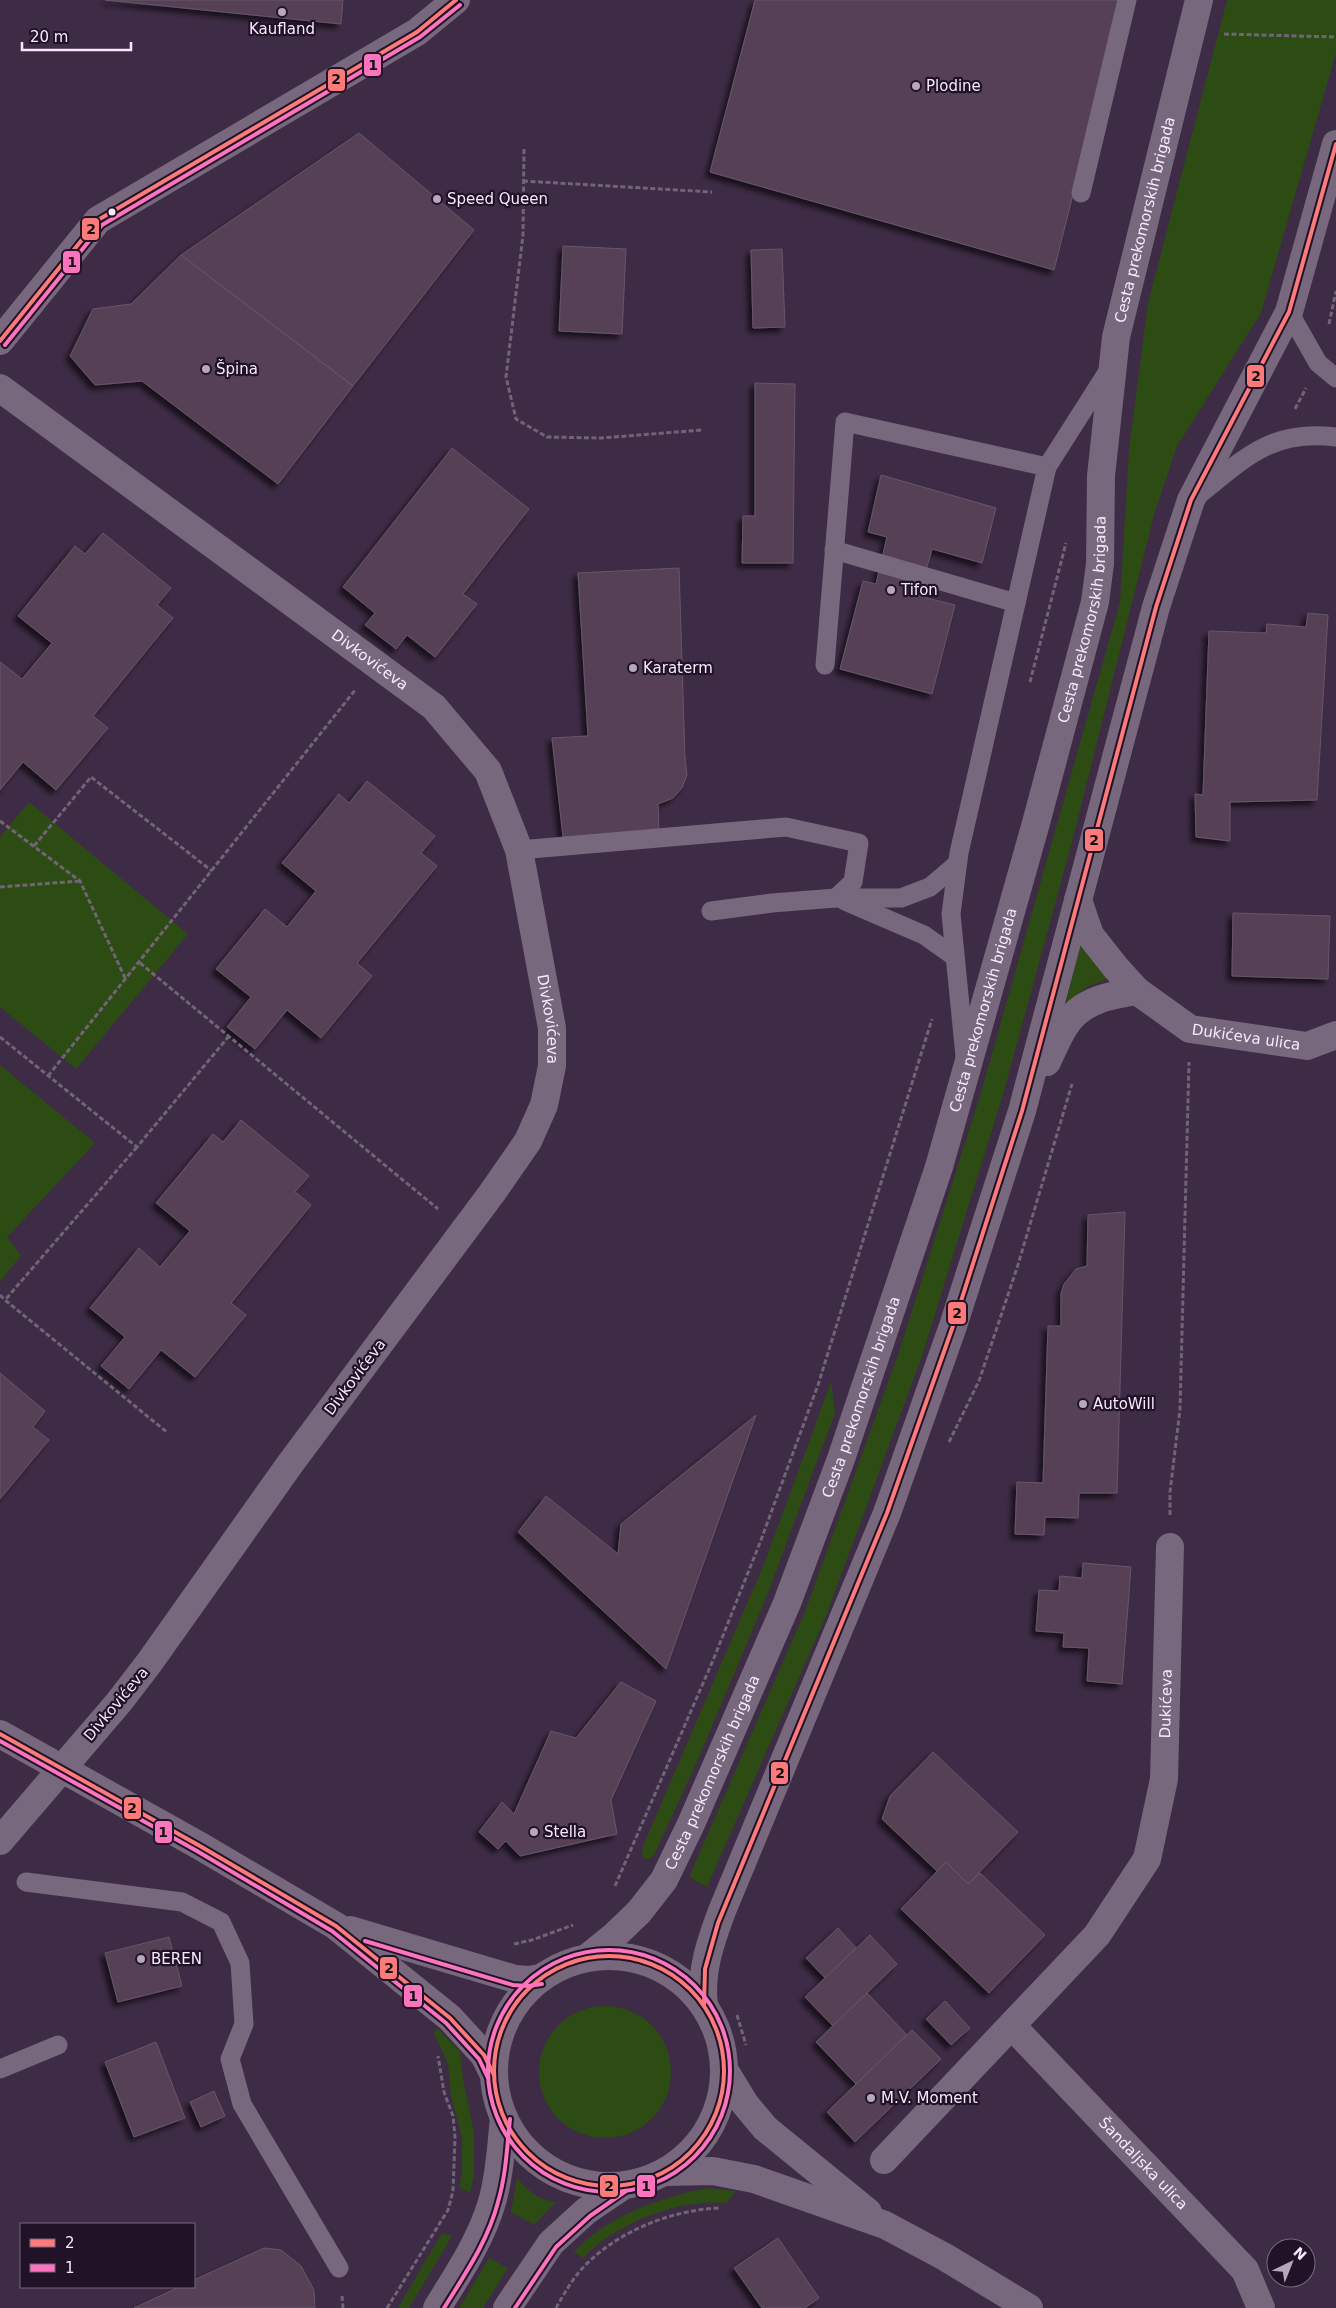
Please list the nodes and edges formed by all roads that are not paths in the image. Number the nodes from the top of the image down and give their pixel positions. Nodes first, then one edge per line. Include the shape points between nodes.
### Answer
1 (456, 0) edge
2 (1128, 0) edge
3 (1196, 12) edge
4 (1336, 144) edge
5 (1081, 193) dead end
6 (1289, 312) junction
7 (0, 341) edge
8 (1114, 362) junction
9 (1336, 378) edge
10 (0, 388) edge
11 (1336, 437) edge
12 (1047, 467) junction
13 (1191, 500) junction
14 (834, 550) junction
15 (1016, 602) junction
16 (825, 665) dead end
17 (519, 850) junction
18 (957, 864) junction
19 (836, 898) junction
20 (1078, 900) junction
21 (711, 911) dead end
22 (955, 957) junction
23 (1137, 991) junction
24 (1336, 1035) edge
25 (967, 1069) junction
26 (1022, 1111) junction
27 (1170, 1547) road end
28 (0, 1734) edge
29 (61, 1767) junction
30 (0, 1840) edge
31 (26, 1882) dead end
32 (336, 1926) junction
33 (587, 1958) junction
34 (541, 1978) junction
35 (704, 2006) junction
36 (1012, 2026) junction
37 (58, 2045) dead end
38 (0, 2069) edge
39 (725, 2071) junction
40 (494, 2075) junction
41 (504, 2118) junction
42 (884, 2160) dead end
43 (665, 2172) junction
44 (623, 2186) junction
45 (885, 2225) junction
46 (339, 2268) dead end
47 (437, 2308) edge
48 (507, 2308) edge
49 (1029, 2308) edge
50 (1261, 2308) edge

1 - 7 main road via 417,32 98,220
2 - 5 lane
3 - 8 main road, Cesta prekomorskih brigada via 1116,337
4 - 6 main road
6 - 9 lane via 1318,363
6 - 13 main road
8 - 12 lane
8 - 25 main road, Cesta prekomorskih brigada via 1101,476 1100,564 1095,602
10 - 17 main road, Divkovićeva via 434,707 488,771
11 - 13 lane via 1312,434 1282,439 1250,454
12 - 14 lane via 845,422
12 - 15 lane
13 - 20 main road via 1156,607
14 - 15 lane
14 - 16 lane
15 - 18 lane
17 - 19 lane via 786,827 859,843 853,882
17 - 29 main road, Divkovićeva via 552,1028 552,1066 544,1105 528,1141 290,1464 149,1663
18 - 19 lane via 930,887 901,898
18 - 22 lane via 951,914
19 - 21 lane
19 - 22 lane via 924,935
20 - 23 main road, Dukićeva ulica via 1090,935
20 - 26 main road
22 - 25 lane
23 - 24 main road, Dukićeva ulica via 1190,1029 1307,1046
23 - 26 main road via 1107,996 1086,1005 1067,1022
25 - 33 main road, Cesta prekomorskih brigada via 939,1167 874,1364 787,1603 664,1880 639,1912
26 - 35 main road via 953,1326 888,1513 715,1930 702,1985
27 - 36 main road, Dukićeva via 1164,1779 1147,1859 1097,1935
28 - 29 main road
29 - 30 main road, Divkovićeva
29 - 32 main road
31 - 46 lane via 182,1902 221,1922 240,1963 244,2024 230,2059 242,2104
32 - 34 main road via 515,1978
32 - 40 main road via 450,2018 484,2055
33 - 34 main road via 566,1964
33 - 35 main road via 616,1956 658,1967 693,1992
34 - 40 main road via 524,1992 502,2029
35 - 39 main road via 716,2029
36 - 42 main road
36 - 50 main road, Šandaljska ulica via 1245,2270
37 - 38 lane
39 - 43 main road via 719,2107 710,2127 683,2160
39 - 45 main road via 745,2104 765,2128
40 - 41 main road
41 - 44 main road via 525,2150 560,2176 588,2184
41 - 47 main road via 492,2201 481,2231
43 - 44 main road
43 - 45 main road via 713,2171 754,2179
44 - 48 main road via 586,2211 550,2243
45 - 49 main road

